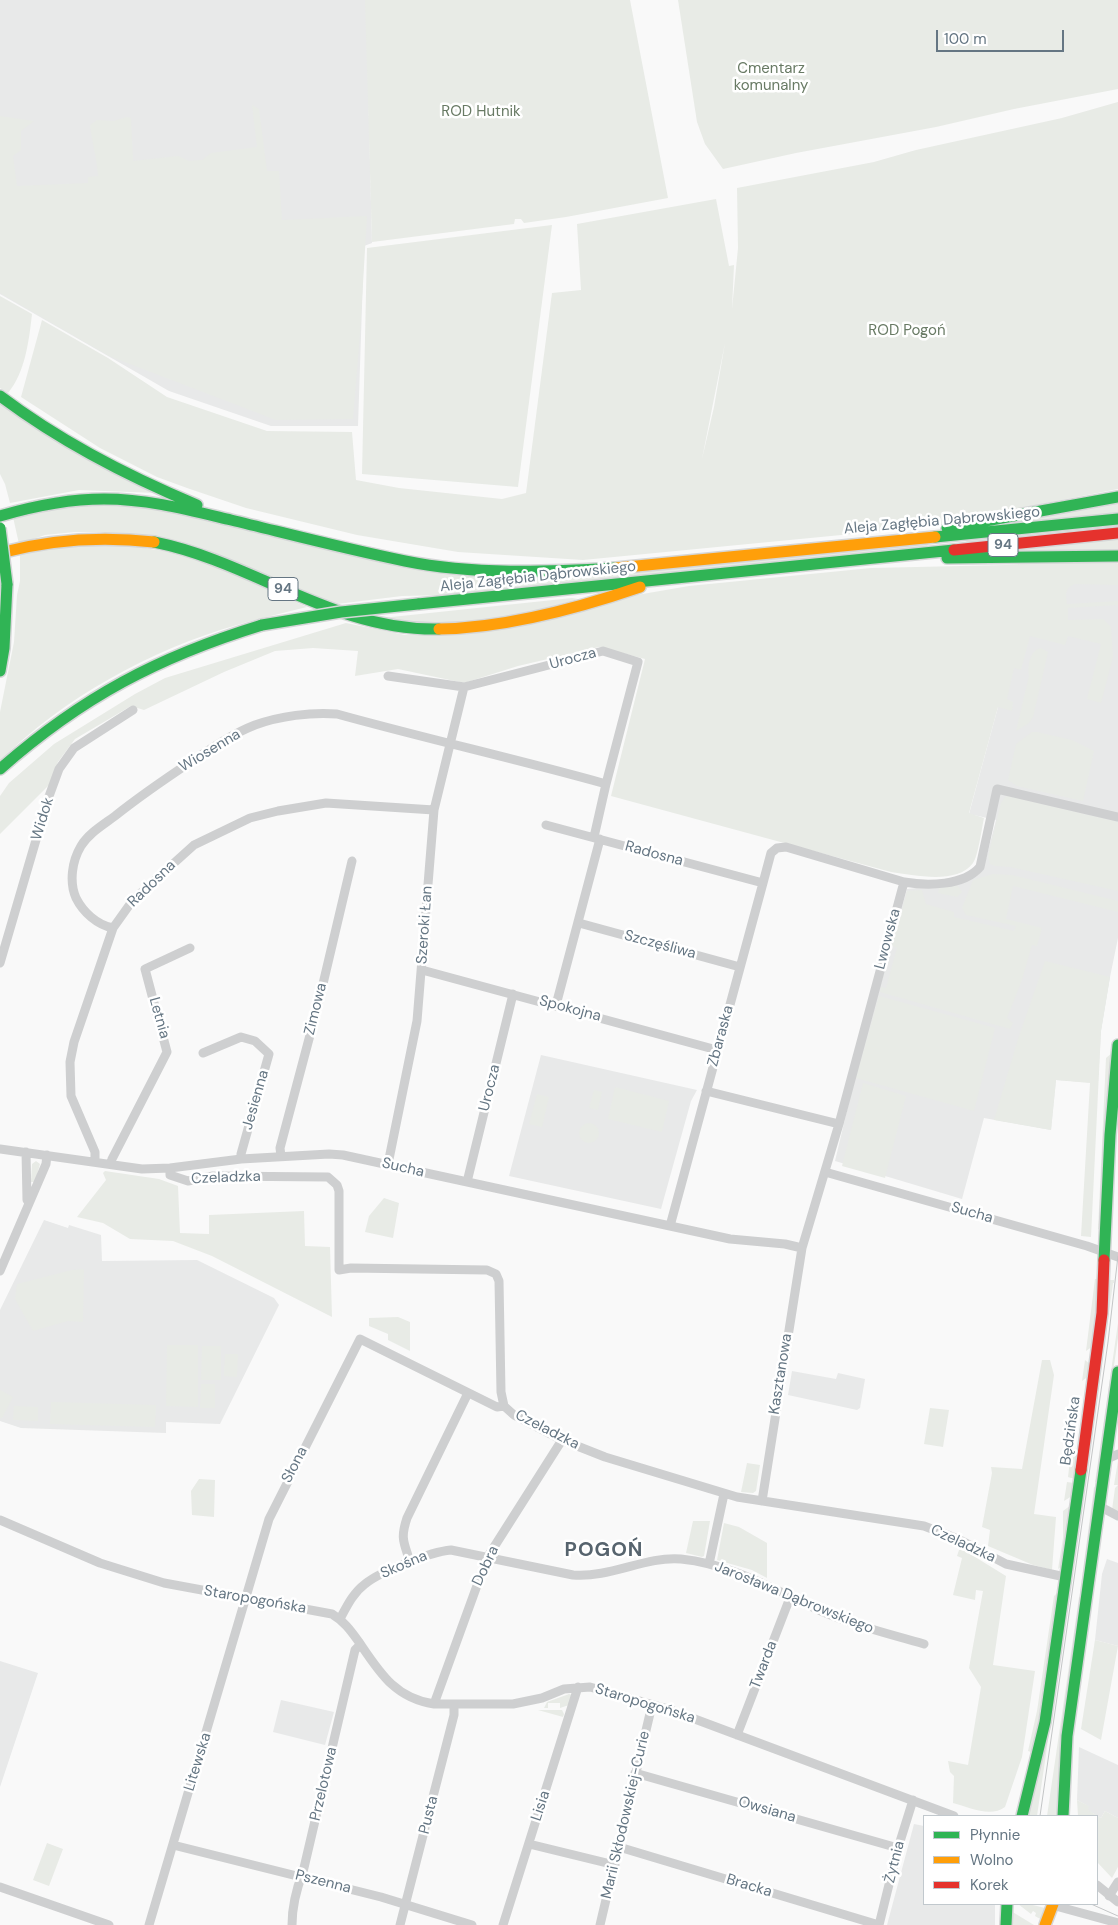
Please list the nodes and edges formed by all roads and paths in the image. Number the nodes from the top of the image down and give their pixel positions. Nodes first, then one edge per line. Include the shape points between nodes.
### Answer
1 (0, 396) edge
2 (1118, 497) edge
3 (0, 516) edge
4 (1115, 519) edge
5 (242, 523) junction
6 (0, 528) edge
7 (1118, 533) edge
8 (889, 541) junction
9 (0, 554) edge
10 (1118, 556) edge
11 (889, 557) junction
12 (662, 580) junction
13 (0, 671) edge
14 (388, 676) dead end
15 (464, 687) junction
16 (134, 710) dead end
17 (451, 744) junction
18 (0, 769) edge
19 (606, 784) junction
20 (434, 810) junction
21 (1118, 817) edge
22 (546, 825) dead end
23 (597, 838) junction
24 (352, 861) dead end
25 (904, 882) junction
26 (763, 883) junction
27 (579, 923) junction
28 (113, 928) junction
29 (190, 948) dead end
30 (0, 963) edge
31 (740, 967) junction
32 (422, 970) junction
33 (513, 994) junction
34 (556, 1005) junction
35 (1118, 1045) edge
36 (717, 1050) junction
37 (203, 1053) dead end
38 (706, 1091) junction
39 (839, 1124) junction
40 (0, 1149) edge
41 (26, 1152) junction
42 (47, 1155) junction
43 (281, 1156) junction
44 (241, 1159) junction
45 (95, 1161) junction
46 (111, 1164) junction
47 (388, 1164) junction
48 (170, 1168) junction
49 (825, 1172) junction
50 (467, 1182) junction
51 (26, 1206) junction
52 (670, 1226) junction
53 (802, 1248) junction
54 (1104, 1252) junction
55 (1118, 1257) edge
56 (0, 1271) edge
57 (1118, 1372) edge
58 (468, 1393) junction
59 (504, 1406) junction
60 (562, 1440) junction
61 (1113, 1441) edge
62 (1118, 1454) edge
63 (1105, 1460) junction
64 (724, 1494) junction
65 (762, 1501) junction
66 (1099, 1506) junction
67 (1118, 1516) edge
68 (0, 1520) edge
69 (487, 1558) junction
70 (410, 1562) junction
71 (709, 1564) junction
72 (1065, 1577) junction
73 (791, 1595) junction
74 (246, 1598) junction
75 (340, 1619) junction
76 (924, 1644) dead end
77 (360, 1645) junction
78 (578, 1687) junction
79 (434, 1704) junction
80 (454, 1704) junction
81 (652, 1704) junction
82 (737, 1735) junction
83 (635, 1773) junction
84 (913, 1800) junction
85 (942, 1813) edge
86 (1022, 1815) edge
87 (1063, 1815) edge
88 (529, 1844) junction
89 (173, 1845) junction
90 (619, 1847) junction
91 (898, 1848) junction
92 (615, 1865) junction
93 (301, 1876) junction
94 (1118, 1882) edge
95 (1098, 1886) edge
96 (0, 1887) edge
97 (1109, 1896) junction
98 (1118, 1902) edge
99 (406, 1904) junction
100 (1006, 1905) edge
101 (1051, 1905) edge
102 (1055, 1905) edge
103 (1118, 1923) edge
104 (109, 1925) edge
105 (149, 1925) edge
106 (292, 1925) edge
107 (400, 1925) edge
108 (472, 1925) edge
109 (503, 1925) edge
110 (600, 1925) edge
111 (879, 1925) edge
112 (1006, 1925) edge
113 (1045, 1925) edge

1 - 5 main road, 94 via 68,442 165,492
2 - 8 main road via 984,520
3 - 5 main road, Aleja Zagłębia Dąbrowskiego via 55,502 93,498 156,503
4 - 8 main road, Aleja Zagłębia Dąbrowskiego / 94
5 - 8 main road, Aleja Zagłębia Dąbrowskiego / 94 via 404,561 502,572 620,568
6 - 13 main road, bridge via 7,584
7 - 11 main road, Aleja Zagłębia Dąbrowskiego / 94
9 - 12 main road, 94 via 37,543 73,538 125,539 165,545 205,556 336,612 382,625 427,630 480,628 537,616
10 - 11 main road
11 - 12 main road, Aleja Zagłębia Dąbrowskiego / 94
12 - 18 main road, Aleja Zagłębia Dąbrowskiego / 94, bridge via 341,612 262,625 193,648 96,695 52,725
14 - 15 street, Urocza
15 - 17 street, Szeroki Łan
15 - 19 street, Urocza via 603,652 638,662
16 - 30 street, Widok via 74,748 59,769
17 - 19 street, Wiosenna
17 - 20 street, Szeroki Łan
17 - 28 street, Wiosenna via 324,713 268,721 223,740 143,794 89,836 80,847 72,869 74,893 81,907 104,926
19 - 23 street, Urocza
20 - 28 street, Radosna via 326,803 250,818 194,845 133,900
20 - 32 street, Szeroki Łan
21 - 25 street via 998,789 980,866 974,873 949,881
22 - 23 street, Radosna
23 - 26 street, Radosna
23 - 27 street, Urocza
24 - 43 street, Zimowa via 280,1148
25 - 26 street, Zbaraska via 786,847 771,853
25 - 39 street, Lwowska
26 - 31 street, Zbaraska
27 - 31 street, Szczęśliwa
27 - 34 street, Urocza
28 - 45 street, Radosna via 77,1032 70,1062 71,1096 95,1152
29 - 46 street, Letnia via 145,969 167,1052
31 - 36 street, Zbaraska
32 - 33 street, Spokojna
32 - 47 street, Szeroki Łan via 417,1021
33 - 34 street, Spokojna
33 - 50 street, Urocza
34 - 36 street, Spokojna
35 - 54 main road, Będzińska via 1110,1125
36 - 38 street, Zbaraska
37 - 44 street, Jesienna via 241,1037 255,1041 269,1054
38 - 39 street
38 - 52 street, Zbaraska
39 - 49 street, Lwowska
40 - 41 street, Sucha
41 - 42 street, Sucha
41 - 51 street
42 - 45 street, Sucha
42 - 51 street via 46,1164
43 - 44 street, Sucha
43 - 47 street, Sucha via 329,1154
44 - 48 street, Sucha
45 - 46 street, Sucha
46 - 48 street, Sucha via 142,1169
47 - 50 street, Sucha
48 - 59 street, Czeladzka via 170,1175 188,1181 214,1176 328,1177 339,1191 339,1270 487,1270 496,1274 499,1281
49 - 53 street, Lwowska
49 - 54 street, Sucha
50 - 52 street, Sucha
51 - 56 street
52 - 53 street, Sucha via 730,1239
53 - 65 street, Kasztanowa
54 - 55 street, Sucha
54 - 72 main road, Będzińska via 1097,1357
57 - 61 main road
58 - 59 street via 497,1407
58 - 70 street via 406,1518 403,1542
58 - 74 street, Słona via 360,1338 273,1511
59 - 60 street, Czeladzka via 514,1415
60 - 64 street, Czeladzka via 605,1457
60 - 69 street, Dobra
61 - 63 main road
62 - 63 street
63 - 66 main road
64 - 65 street, Czeladzka
64 - 71 street
65 - 72 street, Czeladzka via 924,1526 958,1539 1006,1564
66 - 67 street
66 - 87 main road via 1066,1736
68 - 74 street, Staropogońska via 119,1570 164,1583
69 - 70 street, Skośna via 451,1550 436,1551
69 - 71 street, Jarosława Dąbrowskiego via 589,1576 668,1559
69 - 79 street, Dobra
70 - 75 street, Skośna via 365,1584 351,1598
71 - 73 street, Jarosława Dąbrowskiego
72 - 86 main road, Będzińska via 1040,1744
73 - 76 street, Jarosława Dąbrowskiego via 850,1623
73 - 82 street, Twarda
74 - 75 street, Staropogońska via 332,1614
74 - 89 street, Litewska
75 - 77 street, Staropogońska
77 - 79 street, Staropogońska via 396,1689 410,1698
77 - 93 street, Przelotowa via 355,1650
78 - 80 street, Staropogońska via 521,1703
78 - 81 street, Staropogońska via 590,1687
78 - 88 street, Lisia
79 - 80 street, Staropogońska
80 - 99 street, Pusta via 454,1715
81 - 82 street, Staropogońska
81 - 83 street, Marii Skłodowskiej-Curie
82 - 84 street, Staropogońska
83 - 90 street, Marii Skłodowskiej-Curie
83 - 91 street, Owsiana
84 - 85 street, Staropogońska
84 - 91 street, Żytnia
88 - 92 street
88 - 109 street, Lisia
89 - 93 street, Pszenna
89 - 105 street, Litewska
90 - 92 street, Marii Skłodowskiej-Curie
90 - 111 street, Bracka
91 - 111 street, Żytnia
92 - 110 street, Marii Skłodowskiej-Curie
93 - 99 street, Pszenna
93 - 106 street, Przelotowa via 293,1900
94 - 97 street
95 - 97 street
96 - 104 street
97 - 98 street
99 - 107 street, Pusta
99 - 108 street, Pszenna
100 - 112 main road
101 - 113 main road
102 - 103 street

